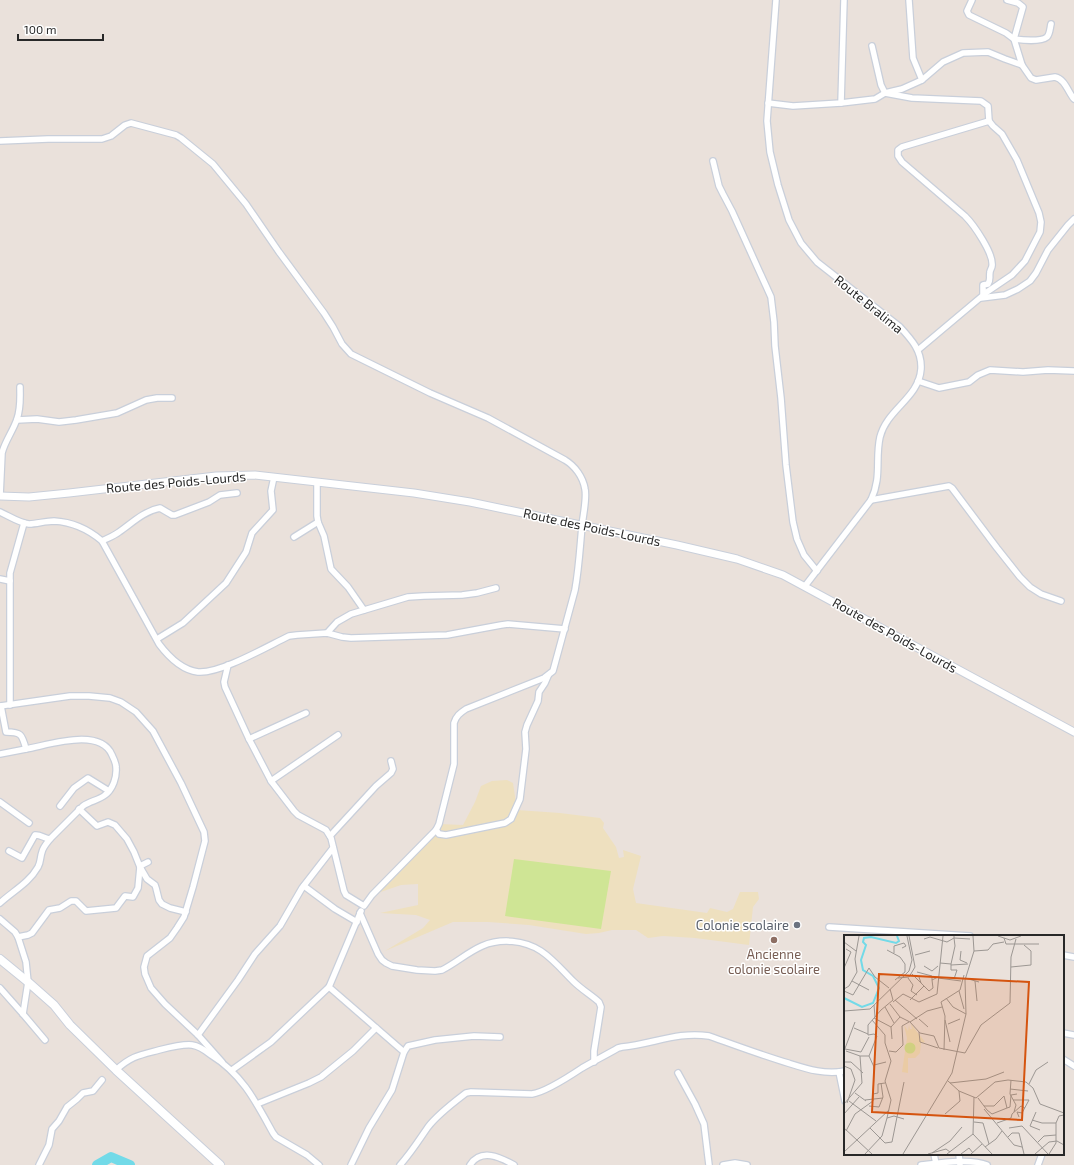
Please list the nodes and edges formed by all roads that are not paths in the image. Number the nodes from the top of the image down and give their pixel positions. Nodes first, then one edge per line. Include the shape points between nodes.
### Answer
1 (776, 0) edge
2 (844, 0) edge
3 (909, 0) edge
4 (972, 0) edge
5 (1007, 0) edge
6 (1051, 24) dead end
7 (1014, 39) junction
8 (872, 46) dead end
9 (1022, 65) junction
10 (922, 80) junction
11 (885, 93) junction
12 (1074, 100) edge
13 (768, 103) junction
14 (842, 103) junction
15 (989, 120) junction
16 (0, 141) edge
17 (713, 161) dead end
18 (1074, 219) edge
19 (982, 297) junction
20 (918, 350) junction
21 (1074, 371) edge
22 (918, 381) junction
23 (20, 387) dead end
24 (172, 398) dead end
25 (17, 420) junction
26 (274, 477) junction
27 (317, 482) junction
28 (237, 493) dead end
29 (0, 496) edge
30 (871, 500) junction
31 (0, 512) edge
32 (318, 522) junction
33 (24, 523) junction
34 (582, 526) junction
35 (294, 537) dead end
36 (102, 541) junction
37 (817, 571) junction
38 (0, 579) edge
39 (10, 581) junction
40 (805, 586) junction
41 (496, 588) dead end
42 (1061, 601) dead end
43 (364, 610) junction
44 (565, 629) junction
45 (327, 633) junction
46 (157, 639) junction
47 (228, 665) junction
48 (548, 675) junction
49 (10, 705) junction
50 (0, 706) edge
51 (306, 713) dead end
52 (1074, 732) edge
53 (338, 734) dead end
54 (249, 739) junction
55 (26, 749) junction
56 (0, 754) edge
57 (391, 761) dead end
58 (271, 781) junction
59 (109, 791) junction
60 (0, 802) edge
61 (60, 806) dead end
62 (79, 809) junction
63 (29, 823) dead end
64 (436, 830) junction
65 (330, 836) junction
66 (50, 839) junction
67 (333, 848) junction
68 (9, 851) dead end
69 (148, 862) dead end
70 (140, 867) junction
71 (304, 886) junction
72 (0, 903) edge
73 (364, 906) junction
74 (186, 912) junction
75 (360, 913) junction
76 (0, 919) edge
77 (356, 922) junction
78 (829, 926) dead end
79 (956, 935) edge
80 (18, 937) junction
81 (1064, 955) edge
82 (1074, 957) edge
83 (0, 959) edge
84 (28, 982) junction
85 (329, 987) junction
86 (0, 988) edge
87 (24, 1014) junction
88 (376, 1028) junction
89 (1064, 1033) edge
90 (198, 1035) junction
91 (1074, 1035) edge
92 (500, 1037) dead end
93 (45, 1040) dead end
94 (404, 1052) junction
95 (1064, 1060) edge
96 (222, 1062) junction
97 (594, 1062) junction
98 (1074, 1066) edge
99 (116, 1070) junction
100 (232, 1070) junction
101 (842, 1071) edge
102 (678, 1073) dead end
103 (102, 1080) dead end
104 (844, 1091) edge
105 (257, 1104) junction
106 (934, 1155) edge
107 (1042, 1155) edge
108 (960, 1163) edge
109 (936, 1164) junction
110 (39, 1165) edge
111 (220, 1165) edge
112 (319, 1165) edge
113 (351, 1165) edge
114 (400, 1165) edge
115 (470, 1165) edge
116 (514, 1165) edge
117 (709, 1165) edge
118 (723, 1165) edge
119 (747, 1165) edge
120 (921, 1165) edge
121 (987, 1165) edge
122 (1038, 1165) edge

1 - 13 street, Route Bralima
2 - 14 street
3 - 10 street via 913,58
4 - 7 street via 967,10 969,15
5 - 7 street via 1023,7
6 - 7 street via 1047,37 1035,40
7 - 9 street
8 - 11 street
9 - 10 street via 988,52 963,53 943,62
9 - 12 street via 1034,80 1055,77 1063,81
10 - 11 street
11 - 14 street via 875,99
11 - 15 street via 912,98 981,100 988,106
13 - 14 street via 793,106
13 - 20 street, Route Bralima via 770,152 789,220 801,243 817,262 900,327
15 - 19 street via 1002,134 1017,160 1041,222 1040,232 1025,261 1012,275
15 - 19 street via 898,150 902,162 974,224 988,249 992,264 991,279 983,285
16 - 34 street via 102,139 131,123 181,138 213,164 246,204 324,313 347,350 403,380 488,418 571,464 577,470 586,493
17 - 37 street via 719,186 771,297 793,522 804,555
18 - 19 street via 1048,250 1030,281 1005,295
19 - 20 street
20 - 22 street, Route Bralima via 921,363
21 - 22 street via 990,370 969,382 939,388
22 - 30 street, Route Bralima via 916,388 891,415 880,435 878,481
23 - 25 street
24 - 25 street via 146,400 117,413 76,420
25 - 29 street via 3,448
26 - 27 street, Route des Poids-Lourds
26 - 29 street, Route des Poids-Lourds via 216,476 69,493
26 - 46 street via 271,491 272,510 252,533 246,552 226,582 183,623
27 - 32 street
27 - 34 street, Route des Poids-Lourds via 446,498
28 - 36 street via 220,495 176,515 160,508 154,509
30 - 37 street, Route Bralima
30 - 42 street via 949,486 1020,577 1041,594
31 - 33 street
32 - 35 street
32 - 43 street via 324,536 331,569
33 - 36 street via 53,521 77,525
33 - 39 street via 11,566
34 - 40 street, Route des Poids-Lourds via 737,559 783,575
34 - 44 street via 576,590
36 - 46 street
37 - 40 street, Route Bralima
38 - 39 street
39 - 49 street
40 - 52 street, Route des Poids-Lourds
41 - 43 street via 462,595 408,597
43 - 45 street via 343,617
44 - 45 street via 501,625 447,635 368,638 342,637
44 - 48 street via 553,671
45 - 47 street via 289,636
46 - 47 street via 170,658 193,671 205,672
47 - 54 street via 225,687
48 - 64 street via 466,708 455,718 454,764
48 - 64 street via 525,732 526,749 520,799 511,819 505,823 446,835 439,834
49 - 50 street
49 - 74 street via 81,696 110,698 136,712 149,725 181,783 205,836
50 - 55 street via 6,732 22,736
51 - 54 street
53 - 58 street
54 - 58 street
55 - 56 street
55 - 59 street via 66,741 96,741 108,748 116,763 115,777
57 - 65 street via 391,773
58 - 65 street via 298,815 326,830
59 - 61 street via 88,778 74,788
59 - 62 street
60 - 63 street
62 - 66 street
62 - 70 street via 97,826 108,822 115,825 127,839
64 - 73 street
65 - 67 street
66 - 68 street via 35,835 22,858
66 - 72 street via 42,850 40,864 35,872
67 - 71 street
67 - 73 street via 346,895
69 - 70 street
70 - 74 street via 147,879 155,885 162,904
70 - 80 street via 138,888 132,897 125,896 116,908 86,911 76,901 71,901 60,908 50,910 32,933
71 - 77 street
71 - 90 street via 280,926 255,954
73 - 75 street
74 - 90 street via 170,938 147,956 144,967 151,988
75 - 77 street
75 - 97 street via 382,960 392,966 442,970 482,946 504,940 518,942 541,951 573,982 599,1002
76 - 80 street
77 - 85 street
78 - 79 street
80 - 84 street via 26,962
81 - 82 street
83 - 84 main road
84 - 87 street
84 - 99 main road via 54,1005 70,1025
85 - 88 street
85 - 100 street via 271,1042
86 - 87 street
87 - 93 street
88 - 94 street
88 - 105 street via 321,1077
89 - 91 street
90 - 96 street
92 - 94 street via 474,1036 435,1040 408,1046
94 - 113 street via 392,1090
95 - 98 street
96 - 99 street via 192,1045 138,1055
96 - 100 street
97 - 101 street via 622,1047 651,1043 679,1035 704,1035 810,1070 831,1073
97 - 114 street via 535,1093 468,1092 429,1126
99 - 111 main road
100 - 105 street
101 - 104 street
102 - 117 street via 704,1124
103 - 110 street via 93,1090 83,1093 67,1107 52,1129 49,1145
105 - 112 street via 276,1137
106 - 109 street
107 - 122 street
108 - 109 street
108 - 121 street via 978,1162
109 - 120 street
115 - 116 street via 475,1159 486,1155
118 - 119 street

